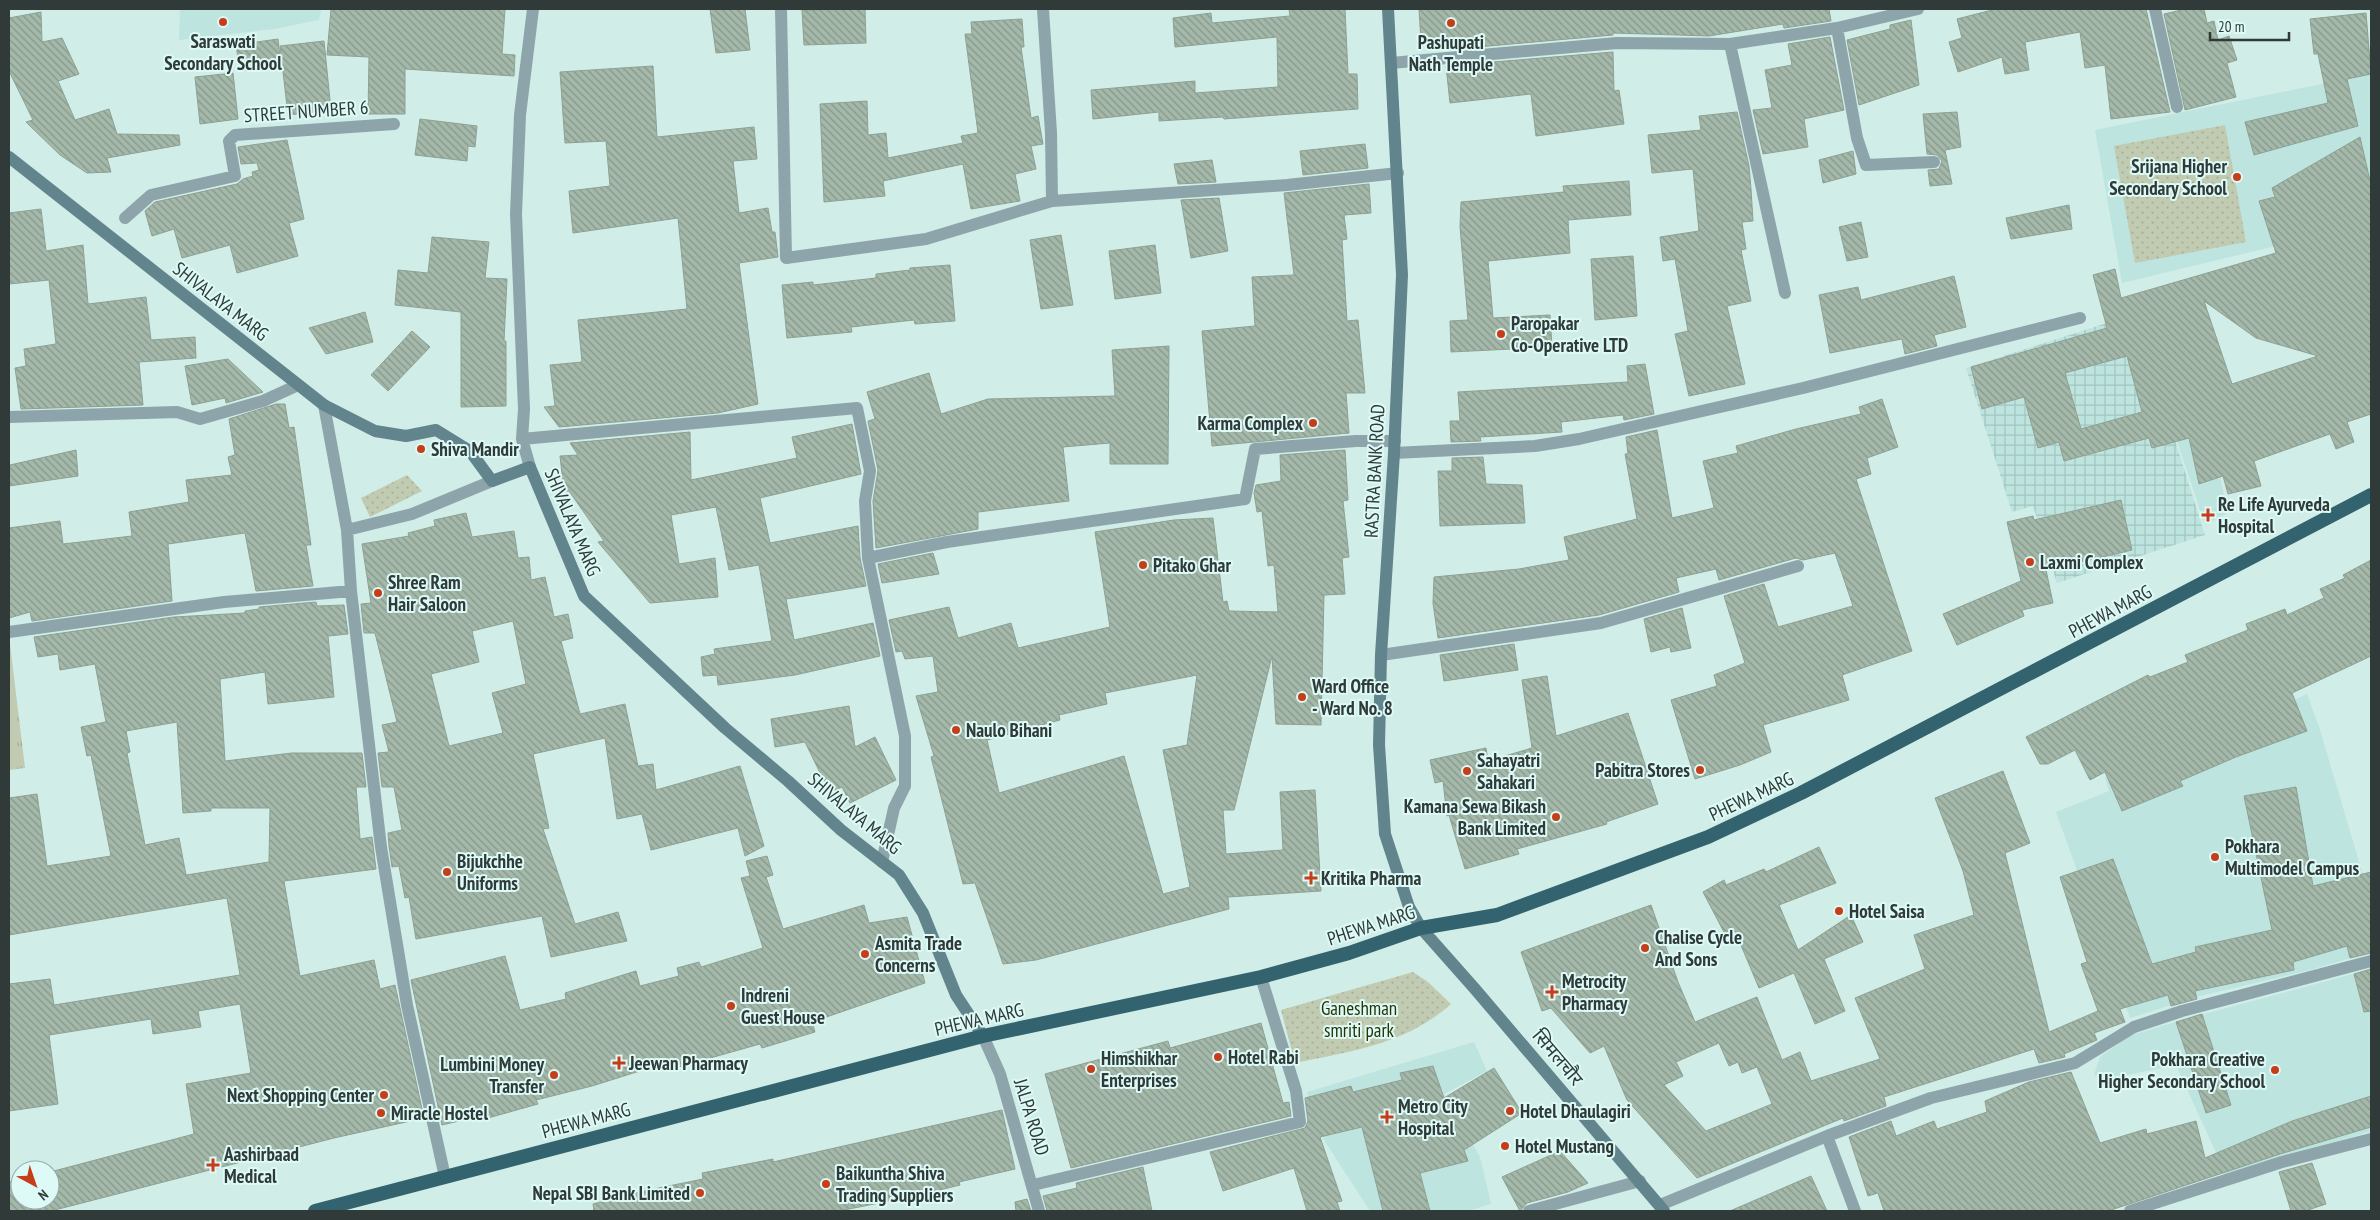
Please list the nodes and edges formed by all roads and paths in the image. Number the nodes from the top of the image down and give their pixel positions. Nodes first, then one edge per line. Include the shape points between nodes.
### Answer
1 (533, 9) edge
2 (781, 9) edge
3 (1043, 9) edge
4 (1388, 9) edge
5 (1918, 9) edge
6 (2154, 9) edge
7 (1836, 28) junction
8 (1730, 44) junction
9 (1391, 63) junction
10 (2177, 107) dead end
11 (394, 124) dead end
12 (9, 157) edge
13 (1934, 162) dead end
14 (1398, 173) junction
15 (1052, 201) junction
16 (125, 218) dead end
17 (1785, 293) dead end
18 (2080, 318) dead end
19 (298, 385) junction
20 (324, 405) junction
21 (9, 417) edge
22 (522, 439) junction
23 (1394, 447) junction
24 (530, 467) junction
25 (492, 481) junction
26 (2371, 495) edge
27 (347, 530) junction
28 (868, 558) junction
29 (1798, 566) dead end
30 (351, 591) junction
31 (9, 632) edge
32 (1382, 655) junction
33 (882, 862) junction
34 (1421, 928) junction
35 (2371, 961) edge
36 (1261, 976) junction
37 (983, 1036) junction
38 (1827, 1136) junction
39 (2371, 1139) edge
40 (445, 1177) junction
41 (1640, 1181) junction
42 (1033, 1185) junction
43 (1662, 1208) edge
44 (315, 1211) edge
45 (1039, 1211) edge
46 (1529, 1211) edge
47 (1855, 1211) edge
48 (2130, 1211) edge

1 - 22 street via 520,115 516,204 524,409
2 - 15 street via 786,258 926,239
3 - 15 street
4 - 9 main road, RASTRA BANK ROAD
5 - 7 street
6 - 10 street
7 - 8 street
7 - 13 street via 1857,138 1866,165
8 - 9 street via 1617,43
8 - 17 street
9 - 14 main road, RASTRA BANK ROAD
11 - 16 street, STREET NUMBER 6 via 235,135 229,141 235,176 150,195
12 - 19 main road, SHIVALAYA MARG
14 - 15 street via 1287,185
14 - 23 main road, RASTRA BANK ROAD via 1402,275
18 - 23 street via 1803,388 1579,439 1535,446
19 - 20 main road, SHIVALAYA MARG
19 - 21 street via 263,401 200,419 177,412
20 - 25 main road, SHIVALAYA MARG via 375,431 406,436 436,430 470,451
20 - 27 street
22 - 24 street
22 - 28 street via 857,408 870,471 865,501
23 - 28 street via 1356,441 1255,449 1245,499 946,542
23 - 32 main road, RASTRA BANK ROAD
24 - 25 main road, SHIVALAYA MARG
24 - 33 main road, SHIVALAYA MARG via 584,596 725,728 840,830
25 - 27 street via 412,514
26 - 34 highway, PHEWA MARG via 1800,793 1708,836 1497,915
27 - 30 street
28 - 33 street via 905,736 905,786 894,808
29 - 32 street via 1601,623
30 - 31 street via 224,602
30 - 40 street via 381,847 407,1005
32 - 34 main road, RASTRA BANK ROAD via 1379,745 1385,834 1408,907
33 - 37 main road, SHIVALAYA MARG via 899,875 923,913 956,995
34 - 36 highway, PHEWA MARG via 1349,954
34 - 41 main road, सिमलचौर
35 - 38 street via 2182,1011 2134,1028 2075,1063 1931,1098
36 - 37 highway, PHEWA MARG
36 - 42 street via 1296,1091 1300,1122
37 - 40 highway, PHEWA MARG
37 - 42 street, JALPA ROAD via 1000,1074
38 - 43 street
38 - 47 street
39 - 48 street via 2282,1162
40 - 44 highway, PHEWA MARG
41 - 43 main road, सिमलचौर
41 - 46 street
42 - 45 street, JALPA ROAD

